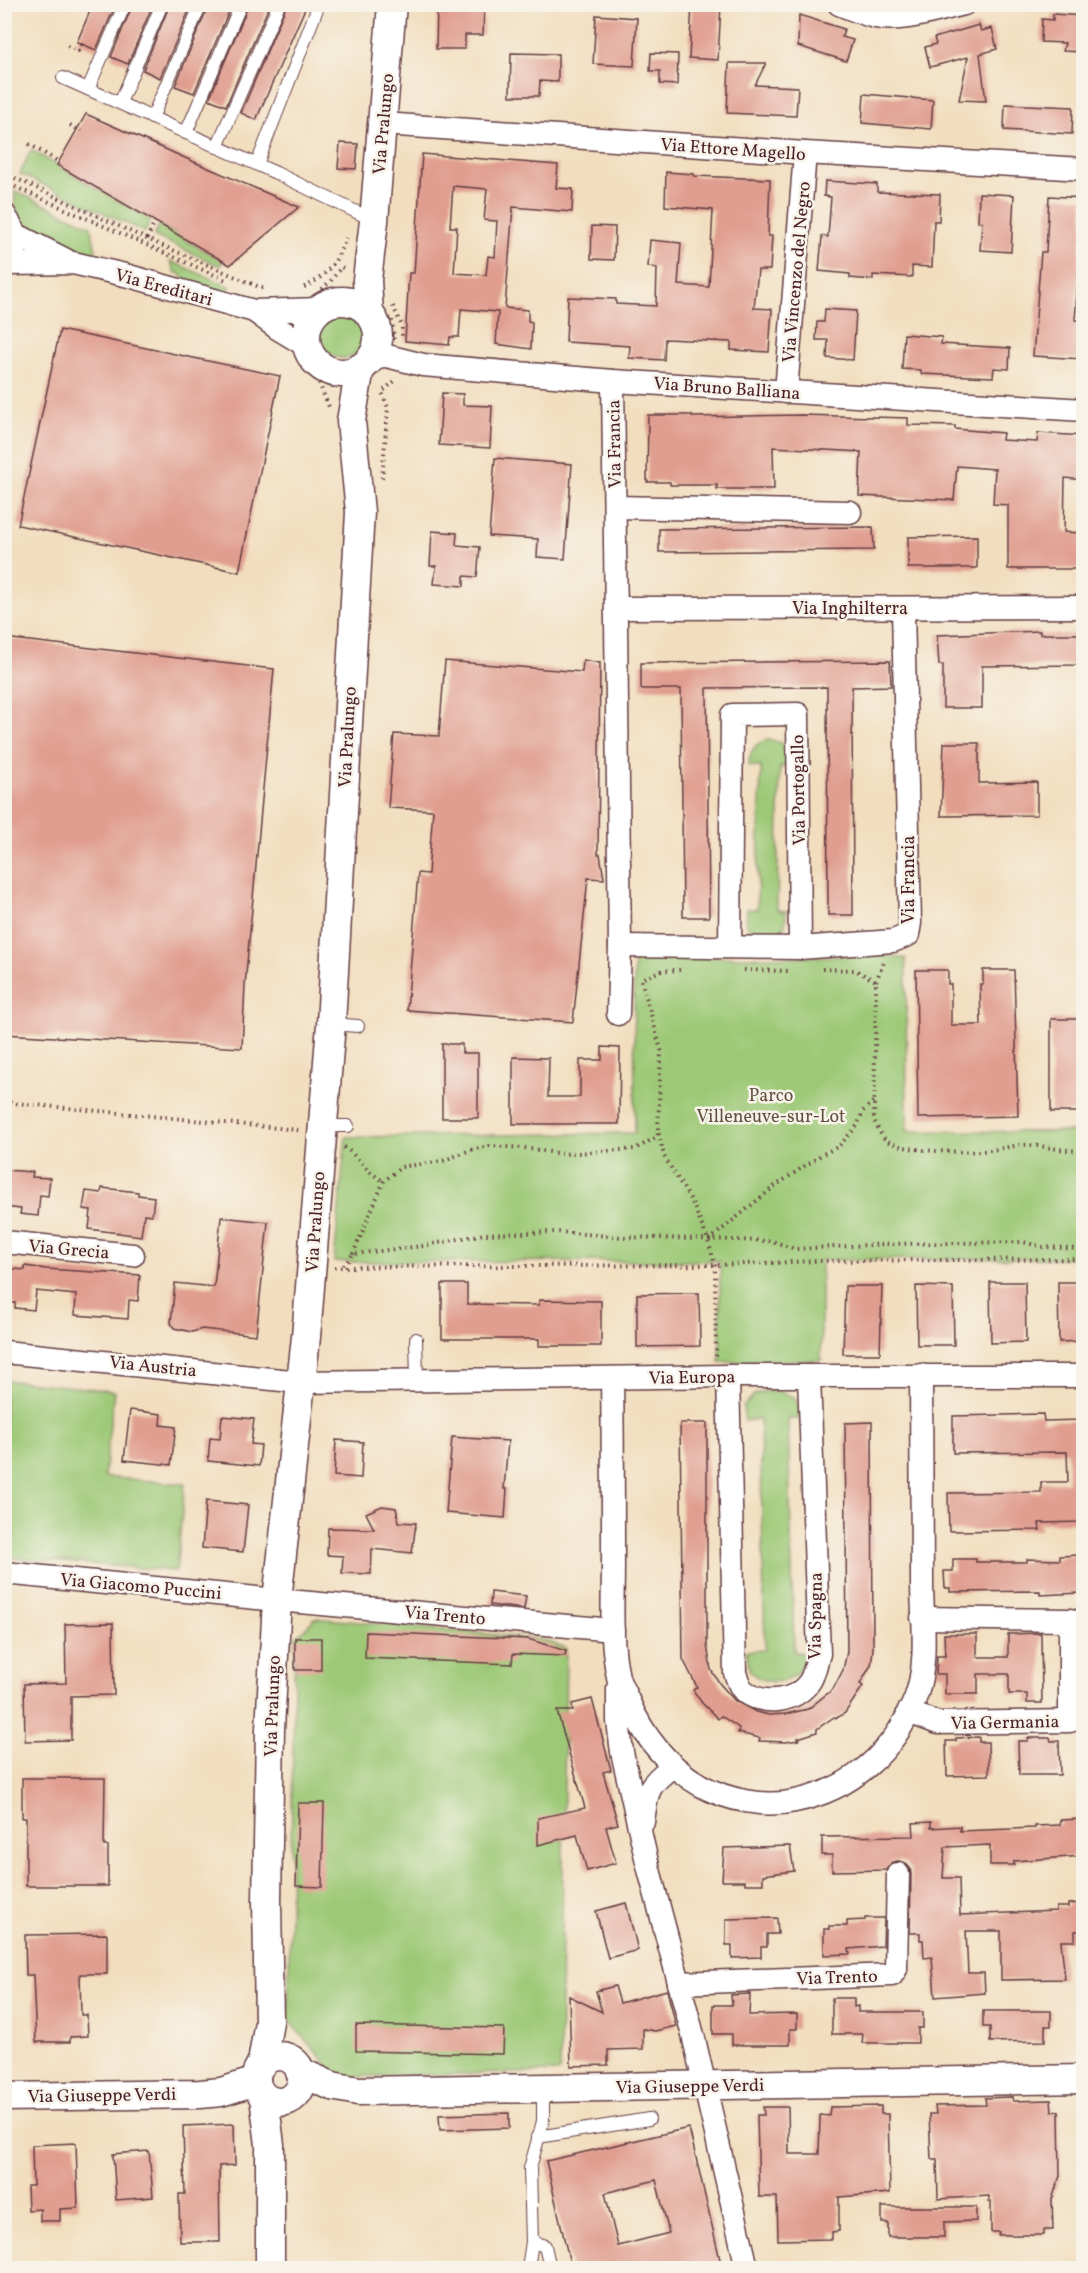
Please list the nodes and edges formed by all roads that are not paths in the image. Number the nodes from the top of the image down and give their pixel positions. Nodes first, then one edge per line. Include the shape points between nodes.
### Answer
1 (125, 4) edge
2 (162, 4) edge
3 (201, 4) edge
4 (241, 4) edge
5 (279, 4) edge
6 (319, 4) edge
7 (392, 4) edge
8 (839, 4) edge
9 (964, 4) edge
10 (63, 78) dead end
11 (88, 89) junction
12 (120, 103) junction
13 (152, 118) junction
14 (383, 124) junction
15 (186, 133) junction
16 (217, 147) junction
17 (805, 153) junction
18 (257, 164) junction
19 (1083, 170) edge
20 (4, 214) edge
21 (373, 232) junction
22 (15, 234) junction
23 (73, 263) junction
24 (7, 267) edge
25 (324, 301) junction
26 (254, 311) junction
27 (369, 314) junction
28 (311, 358) junction
29 (366, 362) junction
30 (614, 381) junction
31 (786, 392) junction
32 (1083, 410) edge
33 (342, 419) junction
34 (615, 507) junction
35 (849, 512) dead end
36 (1083, 607) edge
37 (617, 608) junction
38 (903, 609) junction
39 (620, 946) junction
40 (800, 948) junction
41 (733, 958) junction
42 (618, 1014) dead end
43 (4, 1242) edge
44 (133, 1255) dead end
45 (416, 1339) dead end
46 (4, 1352) edge
47 (722, 1368) junction
48 (921, 1375) junction
49 (809, 1376) junction
50 (1083, 1376) edge
51 (612, 1378) junction
52 (417, 1380) junction
53 (301, 1382) junction
54 (4, 1573) edge
55 (277, 1600) junction
56 (922, 1618) junction
57 (613, 1630) junction
58 (618, 1679) junction
59 (908, 1712) junction
60 (673, 1766) junction
61 (641, 1835) junction
62 (898, 1874) dead end
63 (679, 1983) junction
64 (269, 2022) junction
65 (276, 2079) junction
66 (1083, 2079) edge
67 (704, 2085) junction
68 (543, 2088) junction
69 (200, 2094) junction
70 (4, 2097) edge
71 (649, 2119) dead end
72 (538, 2137) junction
73 (532, 2242) junction
74 (270, 2268) edge
75 (528, 2268) edge
76 (550, 2268) edge
77 (747, 2268) edge

1 - 11 lane
2 - 12 lane
3 - 13 lane
4 - 15 lane
5 - 16 lane
6 - 18 lane
7 - 14 street, Via Pralungo
8 - 9 street via 888,18
10 - 11 lane
11 - 12 lane
12 - 13 lane
13 - 15 lane
14 - 17 street, Via Ettore Magello
14 - 21 street, Via Pralungo
15 - 16 lane
16 - 18 lane
17 - 19 street, Via Ettore Magello
17 - 31 street, Via Vincenzo del Negro
18 - 21 lane
20 - 22 street
21 - 25 street, Via Pralungo via 347,261
21 - 27 street, Via Pralungo via 367,280
22 - 23 street, Via Ereditari
22 - 24 street, Via Ereditari via 15,252
23 - 24 street, Via Ereditari
23 - 26 street, Via Ereditari
25 - 26 street, Via Ereditari
25 - 27 street via 351,303
25 - 28 street, Via Pralungo via 308,327
26 - 28 street, Via Ereditari
27 - 29 street, Via Pralungo via 378,333 377,345
28 - 29 street via 341,373
28 - 33 street, Via Pralungo
29 - 30 street, Via Bruno Balliana via 387,356 423,365
29 - 33 street, Via Pralungo
30 - 31 street, Via Bruno Balliana
30 - 34 street, Via Francia
31 - 32 street, Via Bruno Balliana
33 - 53 street, Via Pralungo via 360,512 344,1025 311,1267
34 - 35 street, Via Francia
34 - 37 street, Via Francia
36 - 38 street, Via Inghilterra
37 - 38 street, Via Inghilterra
37 - 39 street, Via Francia
38 - 40 street, Via Francia via 908,935 893,941
39 - 41 street, Via Francia
39 - 42 street, Via Francia
40 - 41 street, Via Francia
40 - 41 street, Via Portogallo via 798,714 732,715
43 - 44 street, Via Grecia
45 - 52 lane
46 - 53 street, Via Austria
47 - 49 street, Via Europa
47 - 49 street, Via Spagna via 735,1673 744,1690 774,1701 795,1694 810,1681 819,1654
47 - 51 street, Via Europa
48 - 49 street, Via Europa
48 - 50 street, Via Europa
48 - 56 street
51 - 52 street, Via Europa
51 - 57 street
52 - 53 street, Via Europa
53 - 55 street, Via Pralungo
54 - 55 street, Via Giacomo Puccini
55 - 57 street, Via Trento
55 - 64 street, Via Pralungo via 267,1901
56 - 59 street via 922,1666 916,1697
56 - 59 street, Via Germania via 1070,1620 1070,1721 938,1723
57 - 58 street
58 - 60 street via 641,1728
58 - 61 street via 622,1752
59 - 60 street via 876,1760 838,1787 803,1800 757,1802 725,1796
60 - 61 street via 656,1779 646,1794
61 - 63 street
62 - 63 street, Via Trento via 896,1969 892,1975
63 - 67 street
64 - 65 street
64 - 69 street, Via Giuseppe Verdi via 237,2072
65 - 68 street, Via Giuseppe Verdi via 358,2091
65 - 69 street, Via Giuseppe Verdi
65 - 74 street via 270,2145
66 - 67 street, Via Giuseppe Verdi
67 - 68 street, Via Giuseppe Verdi
67 - 77 street
68 - 72 lane via 543,2121
69 - 70 street, Via Giuseppe Verdi
71 - 72 lane
72 - 73 lane via 530,2168
73 - 75 lane
73 - 76 lane via 545,2246

